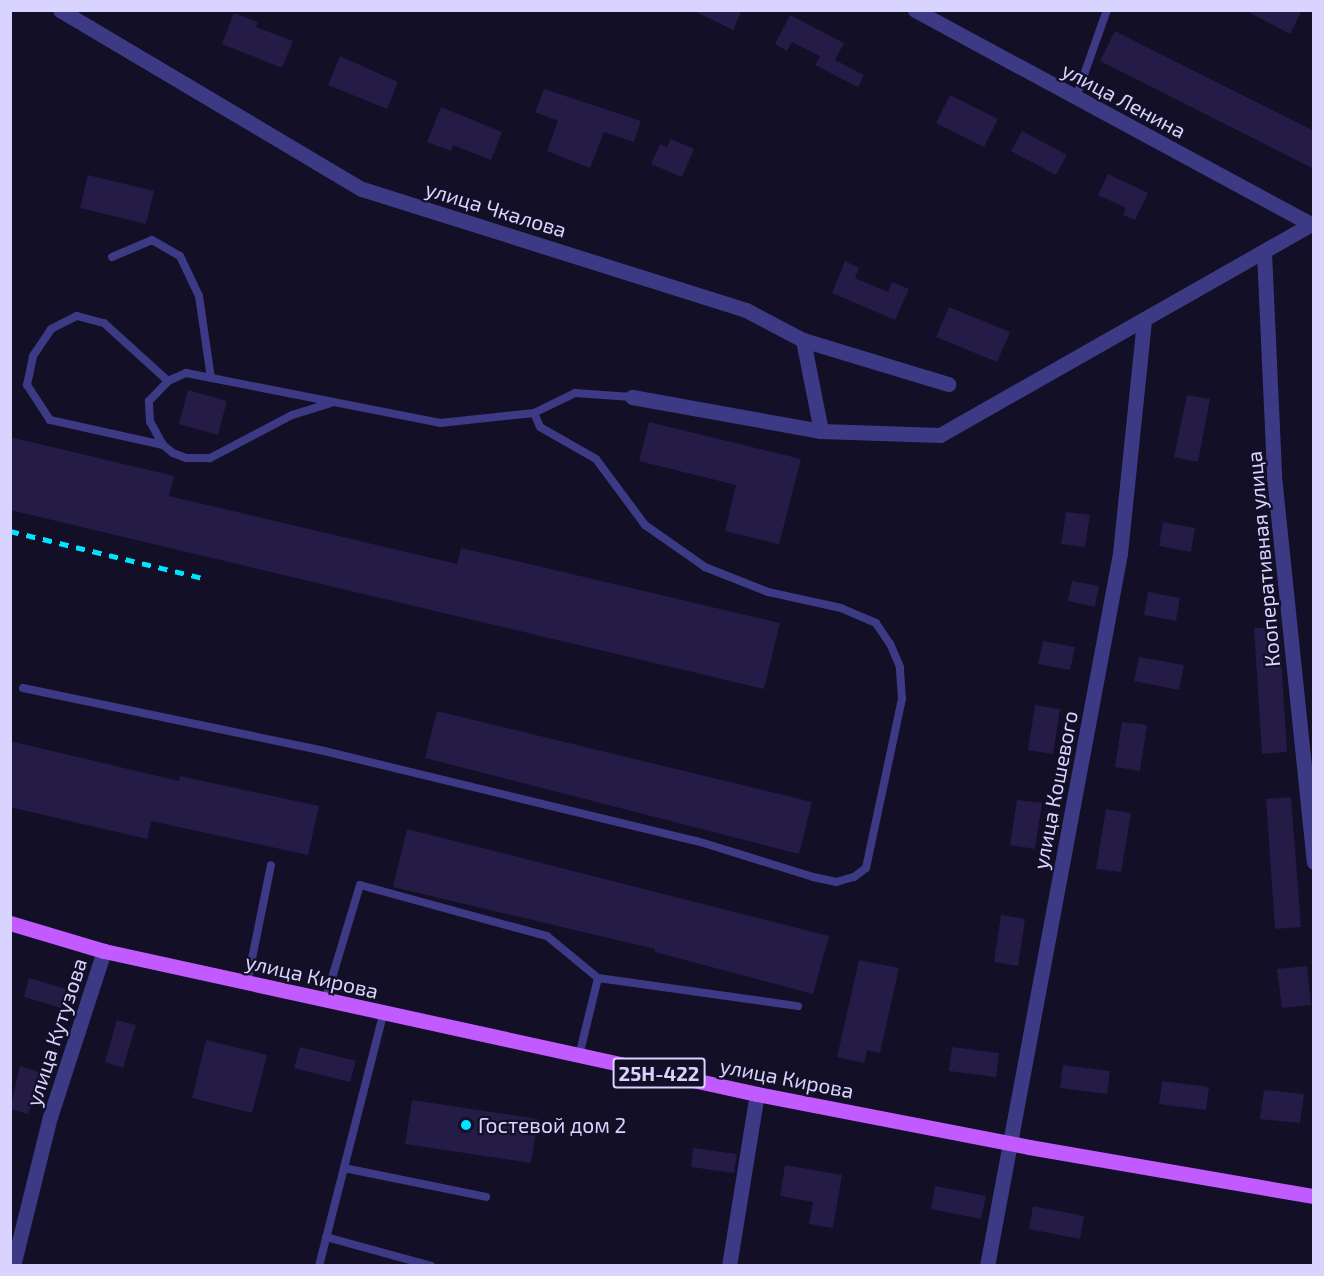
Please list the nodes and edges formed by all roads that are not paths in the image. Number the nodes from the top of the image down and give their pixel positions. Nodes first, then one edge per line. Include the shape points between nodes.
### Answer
1 (60, 10) edge
2 (915, 10) edge
3 (1107, 10) edge
4 (1076, 97) junction
5 (1312, 224) edge
6 (1264, 252) junction
7 (112, 257) dead end
8 (1144, 319) junction
9 (803, 340) junction
10 (211, 378) junction
11 (168, 381) junction
12 (948, 384) dead end
13 (632, 397) joint
14 (331, 403) junction
15 (534, 413) junction
16 (821, 431) junction
17 (163, 445) junction
18 (23, 688) dead end
19 (1314, 862) edge
20 (272, 865) dead end
21 (10, 923) edge
22 (104, 951) junction
23 (598, 978) junction
24 (248, 983) junction
25 (325, 1001) junction
26 (798, 1006) dead end
27 (384, 1014) junction
28 (579, 1056) junction
29 (757, 1094) junction
30 (1009, 1143) junction
31 (344, 1168) junction
32 (1314, 1196) edge
33 (486, 1197) dead end
34 (326, 1237) junction
35 (13, 1266) edge
36 (319, 1266) edge
37 (431, 1266) edge
38 (729, 1266) edge
39 (987, 1266) edge

1 - 9 street, улица Чкалова via 362,189 746,310
2 - 4 street, улица Ленина
3 - 4 lane
4 - 5 street, улица Ленина
5 - 6 street
6 - 8 street
6 - 19 street, Кооперативная улица via 1274,476
7 - 10 lane via 153,240 180,256 199,296
8 - 16 street via 940,435
8 - 30 street, улица Кошевого via 1120,553
9 - 12 street, улица Чкалова
9 - 16 street
10 - 11 lane via 186,373
10 - 14 lane
11 - 17 lane via 150,401 150,422
11 - 17 lane via 104,323 77,316 51,329 33,356 27,385 50,420
13 - 15 lane via 575,393
13 - 16 street
14 - 15 lane via 440,423
14 - 17 lane via 292,415 210,458 186,458
15 - 18 lane via 540,427 596,459 645,525 705,567 768,592 840,608 876,623 900,667 902,699 866,868 854,877 836,882 813,878 696,841 336,754
20 - 24 lane
21 - 22 main road, улица Кирова / 25Н-422
22 - 24 main road, улица Кирова / 25Н-422
22 - 35 street, улица Кутузова via 50,1117
23 - 25 lane via 547,936 360,885
23 - 26 lane
23 - 28 lane
24 - 25 main road, улица Кирова / 25Н-422
25 - 27 main road, улица Кирова / 25Н-422
27 - 28 main road, улица Кирова / 25Н-422
27 - 31 lane
28 - 29 main road, улица Кирова / 25Н-422
29 - 30 main road, улица Кирова / 25Н-422
29 - 38 street
30 - 32 main road, улица Кирова / 25Н-422
30 - 39 street, улица Кошевого
31 - 33 lane
31 - 34 lane
34 - 36 lane
34 - 37 lane

